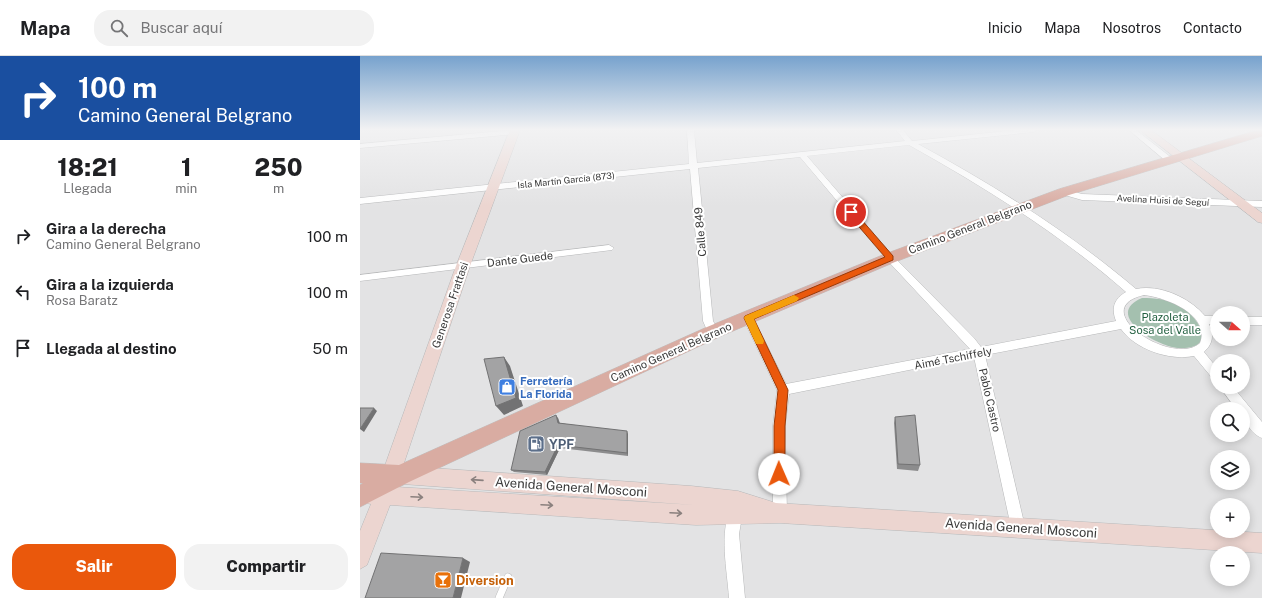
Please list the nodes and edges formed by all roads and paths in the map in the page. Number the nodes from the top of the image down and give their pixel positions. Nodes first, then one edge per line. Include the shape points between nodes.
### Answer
1 (505, 155) edge
2 (693, 155) edge
3 (799, 155) edge
4 (802, 155) edge
5 (931, 155) edge
6 (1171, 155) edge
7 (1180, 155) edge
8 (1174, 157) junction
9 (694, 167) junction
10 (492, 188) junction
11 (1064, 192) junction
12 (360, 201) edge
13 (1241, 204) junction
14 (1262, 204) edge
15 (1022, 208) junction
16 (1262, 219) edge
17 (609, 248) dead end
18 (890, 258) junction
19 (463, 266) junction
20 (360, 278) edge
21 (1133, 292) junction
22 (748, 318) junction
23 (1202, 320) junction
24 (1210, 320) edge
25 (1250, 321) edge
26 (1262, 321) edge
27 (1123, 324) junction
28 (713, 332) junction
29 (1196, 351) junction
30 (979, 353) junction
31 (1210, 368) edge
32 (783, 390) junction
33 (1232, 394) edge
34 (1262, 432) edge
35 (376, 485) edge
36 (736, 508) junction
37 (780, 513) junction
38 (1018, 527) junction
39 (1262, 543) edge
40 (360, 558) edge
41 (508, 577) dead end
42 (499, 598) edge
43 (737, 598) edge

1 - 10 main road, Generosa Frattasi
2 - 9 street, Calle 849
3 - 9 street, Isla Martín García (873)
4 - 18 street, Pablo Castro
5 - 15 street
6 - 8 street
7 - 8 main road, Camino General Belgrano
8 - 11 main road, Camino General Belgrano
8 - 13 main road
9 - 10 street, Isla Martín García (873)
9 - 28 street, Calle 849 via 708,321
10 - 12 street, Isla Martín García (873)
10 - 19 main road, Generosa Frattasi
11 - 13 street, Avelina Huisi de Seguí via 1082,197
11 - 15 main road, Camino General Belgrano
13 - 14 street, Avelina Huisi de Seguí
13 - 16 main road
15 - 18 main road, Camino General Belgrano
15 - 21 street via 1110,272
17 - 19 street, Dante Guede
18 - 22 main road, Camino General Belgrano
18 - 30 street, Pablo Castro
19 - 20 street, Dante Guede
19 - 35 main road, Generosa Frattasi
21 - 23 street via 1170,296 1194,311
21 - 27 street via 1123,297 1118,304 1118,314
22 - 28 main road, Camino General Belgrano
22 - 32 street
23 - 24 street
23 - 29 street via 1207,327 1207,341
25 - 26 street
27 - 29 street via 1131,334 1157,348 1171,352
27 - 30 street, Aimé Tschiffely
28 - 35 main road, Camino General Belgrano
29 - 31 street
30 - 32 street, Aimé Tschiffely
30 - 38 street, Pablo Castro
32 - 37 street via 779,432
33 - 34 street
36 -> 35 main road, Avenida General Mosconi via 683,495
35 -> 36 main road, Avenida General Mosconi via 696,514
35 - 40 main road, Generosa Frattasi
36 - 37 main road, Avenida General Mosconi
36 - 43 street via 732,534
37 - 38 main road, Avenida General Mosconi
38 - 39 main road, Avenida General Mosconi
41 - 42 lane

